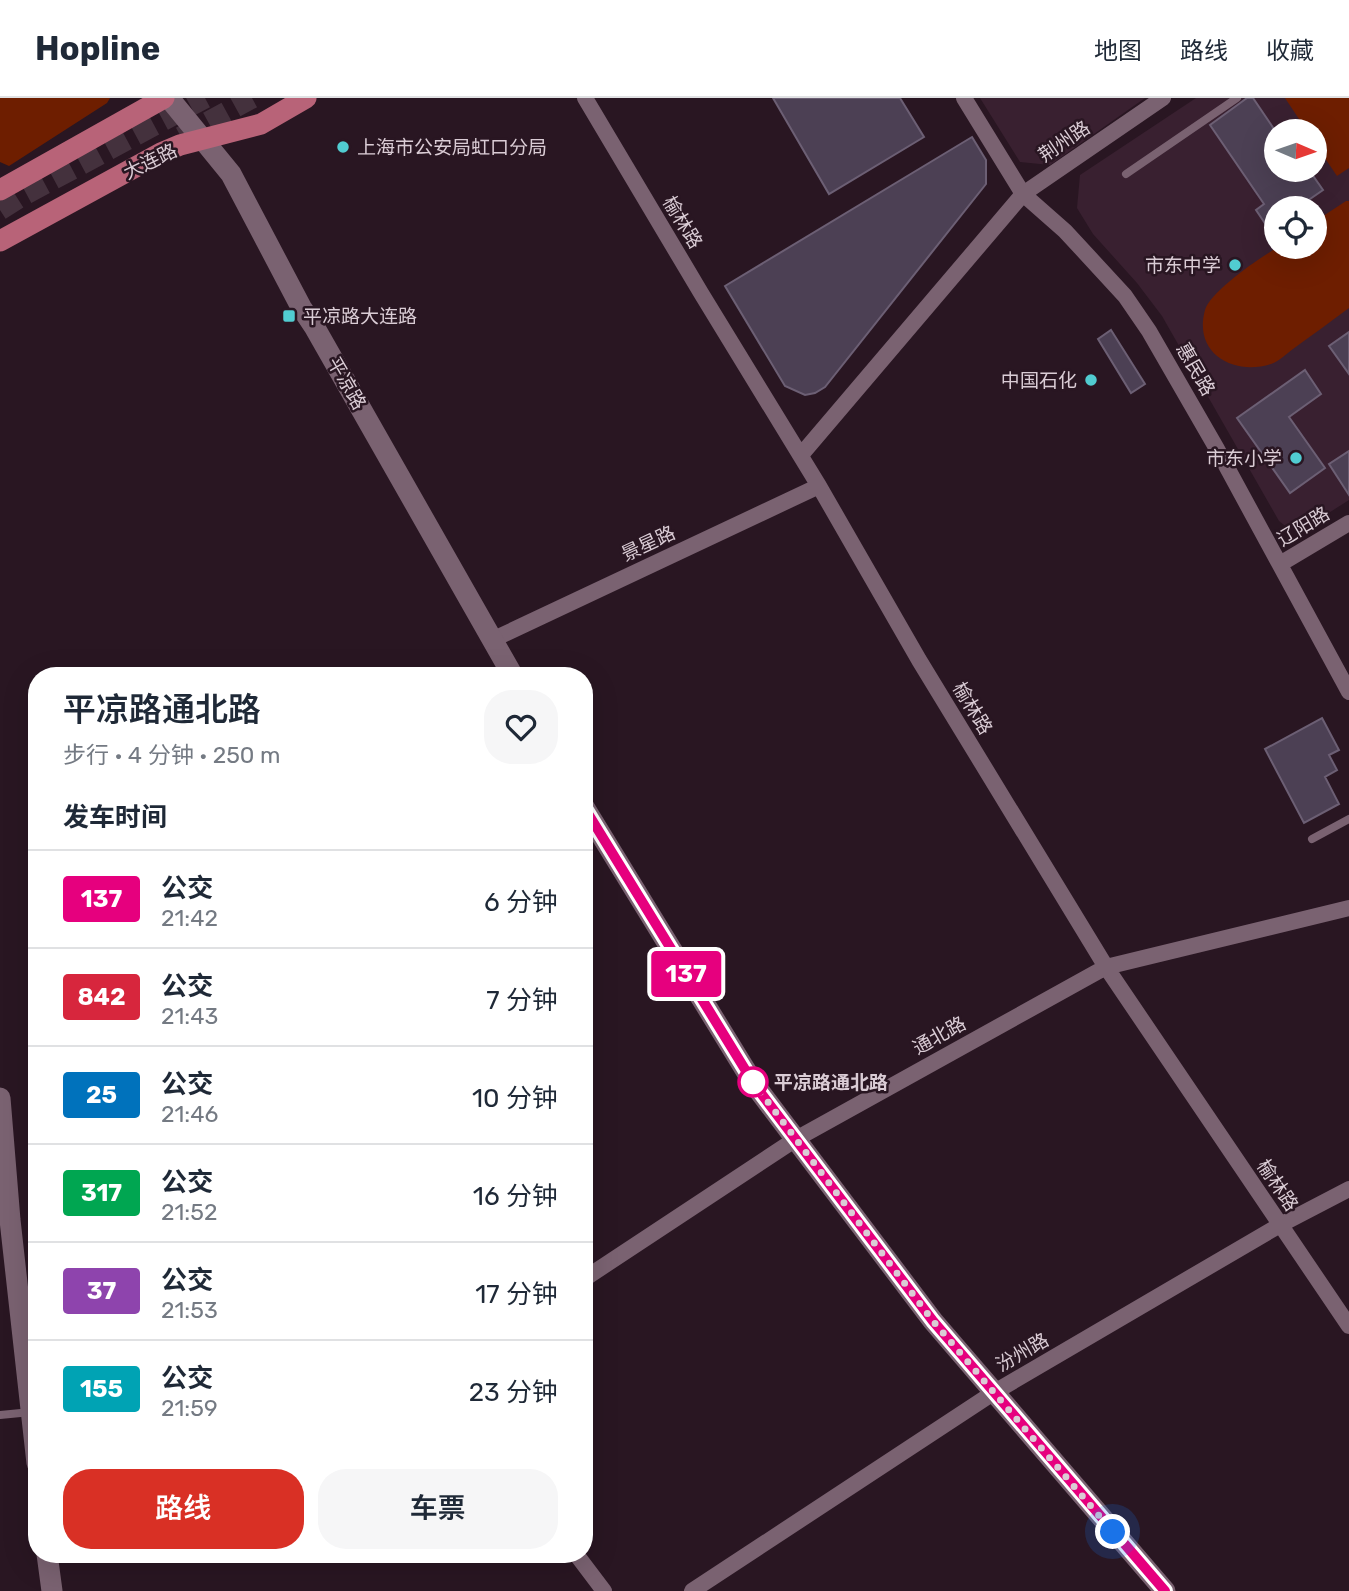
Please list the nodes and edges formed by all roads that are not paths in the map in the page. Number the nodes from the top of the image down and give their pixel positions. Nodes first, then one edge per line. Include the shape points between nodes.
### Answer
1 (167, 98) edge
2 (306, 98) edge
3 (585, 98) edge
4 (964, 98) edge
5 (1163, 98) edge
6 (1237, 98) edge
7 (203, 139) junction
8 (1126, 174) dead end
9 (0, 190) edge
10 (1023, 194) junction
11 (0, 241) edge
12 (801, 455) junction
13 (820, 486) junction
14 (1349, 523) edge
15 (1280, 565) junction
16 (494, 639) junction
17 (508, 667) edge
18 (1349, 692) edge
19 (1349, 819) edge
20 (593, 822) edge
21 (1312, 839) dead end
22 (1349, 908) edge
23 (1107, 967) junction
24 (0, 1098) edge
25 (796, 1139) junction
26 (1349, 1189) edge
27 (1280, 1225) junction
28 (593, 1273) edge
29 (1349, 1326) edge
30 (28, 1385) edge
31 (993, 1393) junction
32 (28, 1412) edge
33 (0, 1415) edge
34 (48, 1563) edge
35 (583, 1563) edge
36 (52, 1591) edge
37 (604, 1591) edge
38 (692, 1591) edge
39 (1165, 1591) edge

1 - 7 main road, 平凉路
1 - 9 main road
2 - 7 main road, 大连路 via 261,124
3 - 12 street, 榆林路
4 - 10 street, 惠民路
5 - 10 street, 荆州路
6 - 8 lane
7 - 11 main road, 大连路 via 161,153
7 - 16 main road, 平凉路 via 231,174 301,307
10 - 12 street
10 - 15 street, 惠民路 via 1065,231 1125,296 1174,371
12 - 13 street, 榆林路
13 - 16 street, 景星路
13 - 23 street, 榆林路 via 919,660
14 - 15 street, 辽阳路
15 - 18 street, 惠民路
16 - 17 main road, 平凉路
19 - 21 lane
20 - 25 main road via 754,1084
22 - 23 street, 通北路
23 - 25 street, 通北路
23 - 27 street, 榆林路
24 - 30 main road
25 - 28 street, 通北路
25 - 31 main road
26 - 27 street, 汾州路
27 - 29 street, 榆林路
27 - 31 street, 汾州路
31 - 38 street, 汾州路
31 - 39 main road
32 - 33 lane
34 - 36 main road
35 - 37 street

